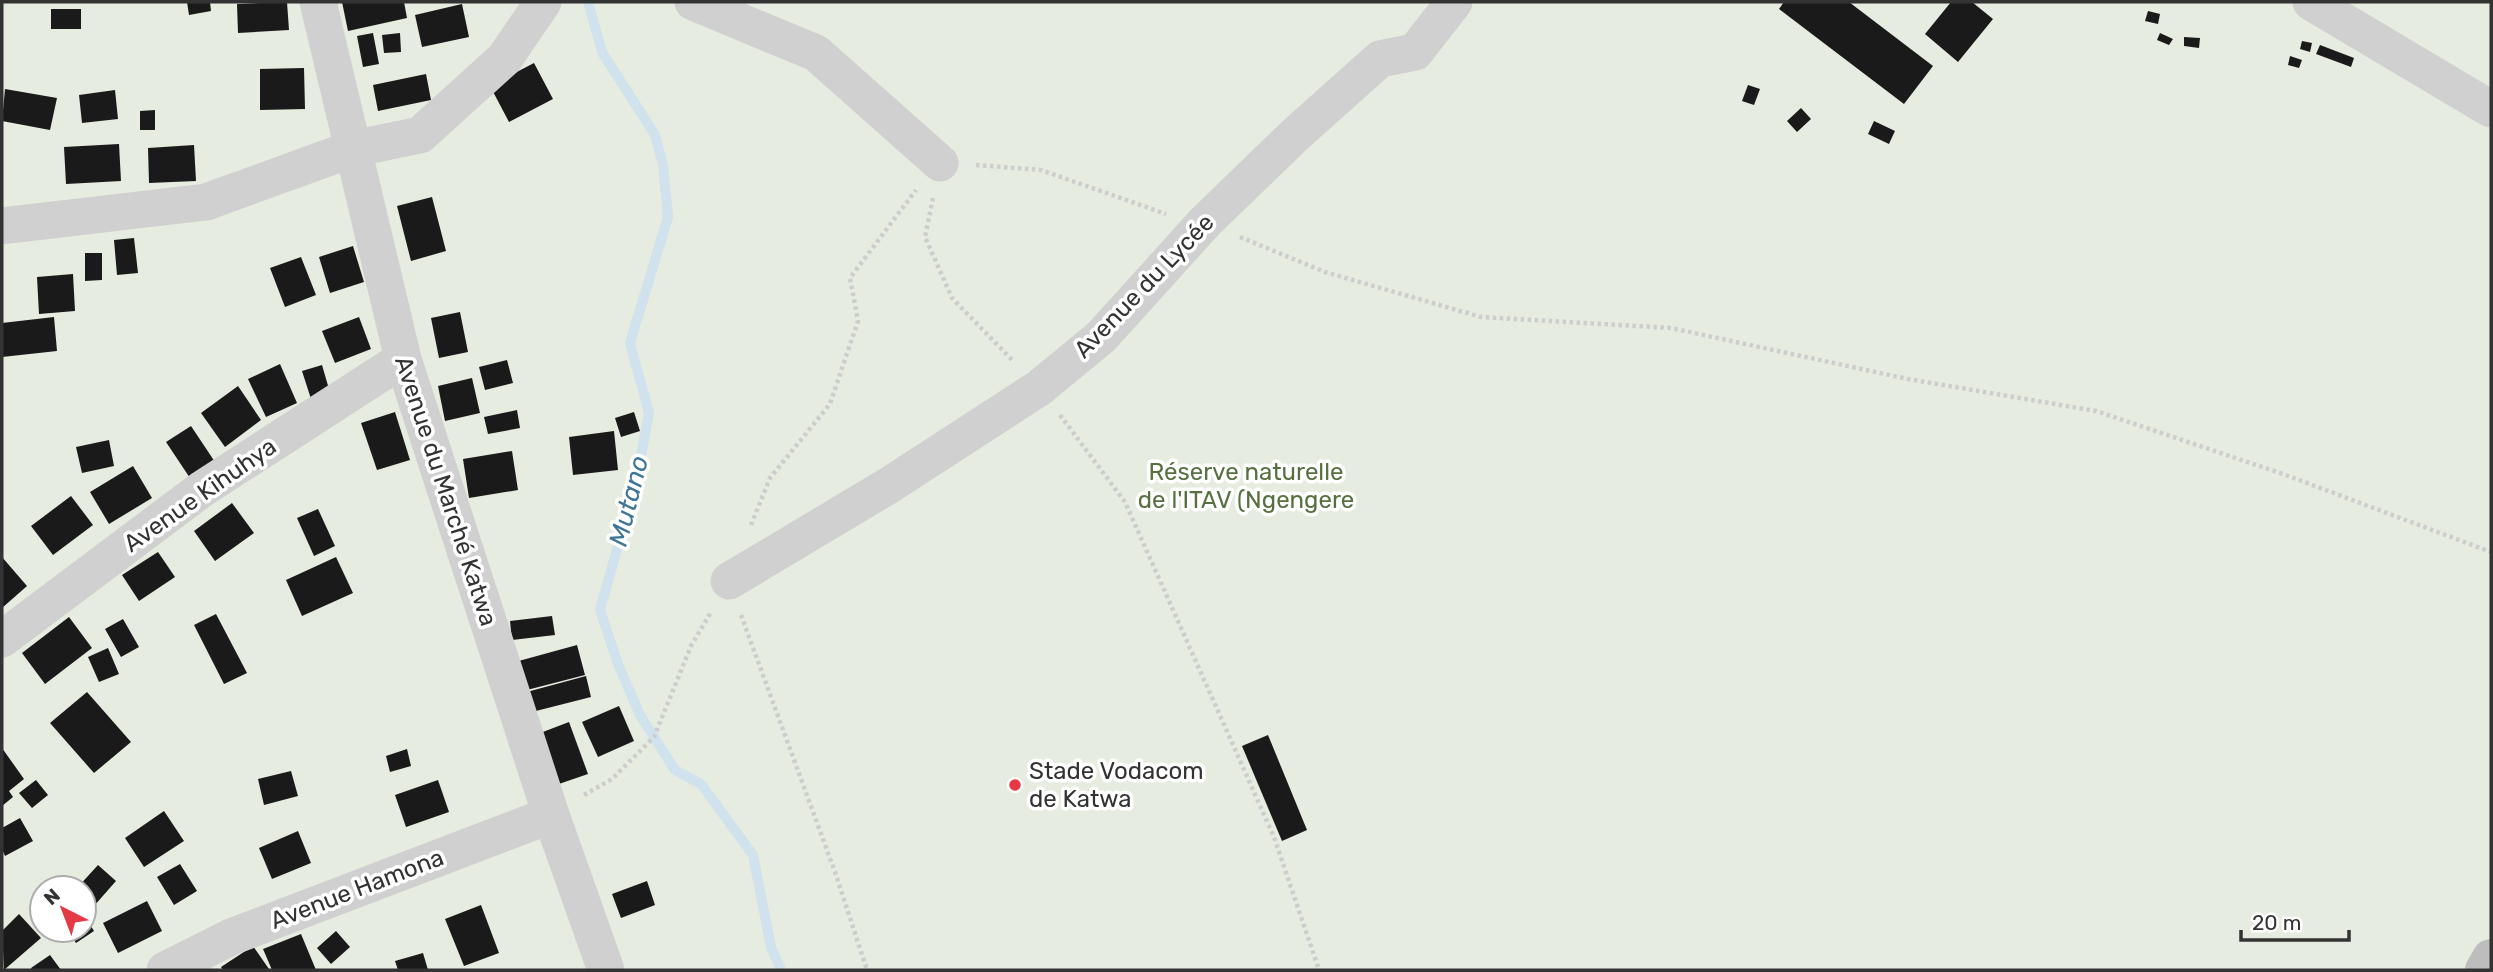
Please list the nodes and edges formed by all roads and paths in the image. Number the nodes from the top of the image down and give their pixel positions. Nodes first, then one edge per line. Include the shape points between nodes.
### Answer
1 (318, 2) edge
2 (543, 2) edge
3 (693, 2) edge
4 (1454, 2) edge
5 (2311, 2) edge
6 (2491, 109) edge
7 (352, 149) junction
8 (940, 163) junction
9 (1205, 222) junction
10 (2, 226) edge
11 (403, 359) junction
12 (1039, 387) junction
13 (770, 478) dead end
14 (2491, 552) edge
15 (729, 581) junction
16 (2, 639) edge
17 (551, 815) junction
18 (2491, 958) edge
19 (165, 970) edge
20 (606, 970) edge
21 (867, 970) edge
22 (1319, 970) edge
23 (2484, 970) edge

1 - 7 street, Avenue du Marché Katwa
2 - 7 street via 504,58 420,135
3 - 8 street via 816,53
4 - 9 street, Avenue du Lycée via 1415,52 1380,59
5 - 6 street
7 - 10 street via 206,202
7 - 11 street, Avenue du Marché Katwa
8 - 9 path via 1041,170 1191,223
8 - 12 path via 925,237 952,298
8 - 13 path via 894,216 850,278 858,321 830,404
9 - 12 street, Avenue du Lycée via 1101,337
9 - 14 path via 1325,272 1481,317 1671,328 1908,379 2096,411 2283,474
11 - 16 street, Avenue Kihuhya via 202,489
11 - 17 street, Avenue du Marché Katwa
12 - 15 street, Avenue du Lycée via 888,486
12 - 22 path via 1125,502 1274,837
15 - 17 path via 691,646 654,737 612,779
15 - 21 path
17 - 19 street, Avenue Hamona via 231,937
17 - 20 street, Avenue du Marché Katwa
18 - 23 main road

